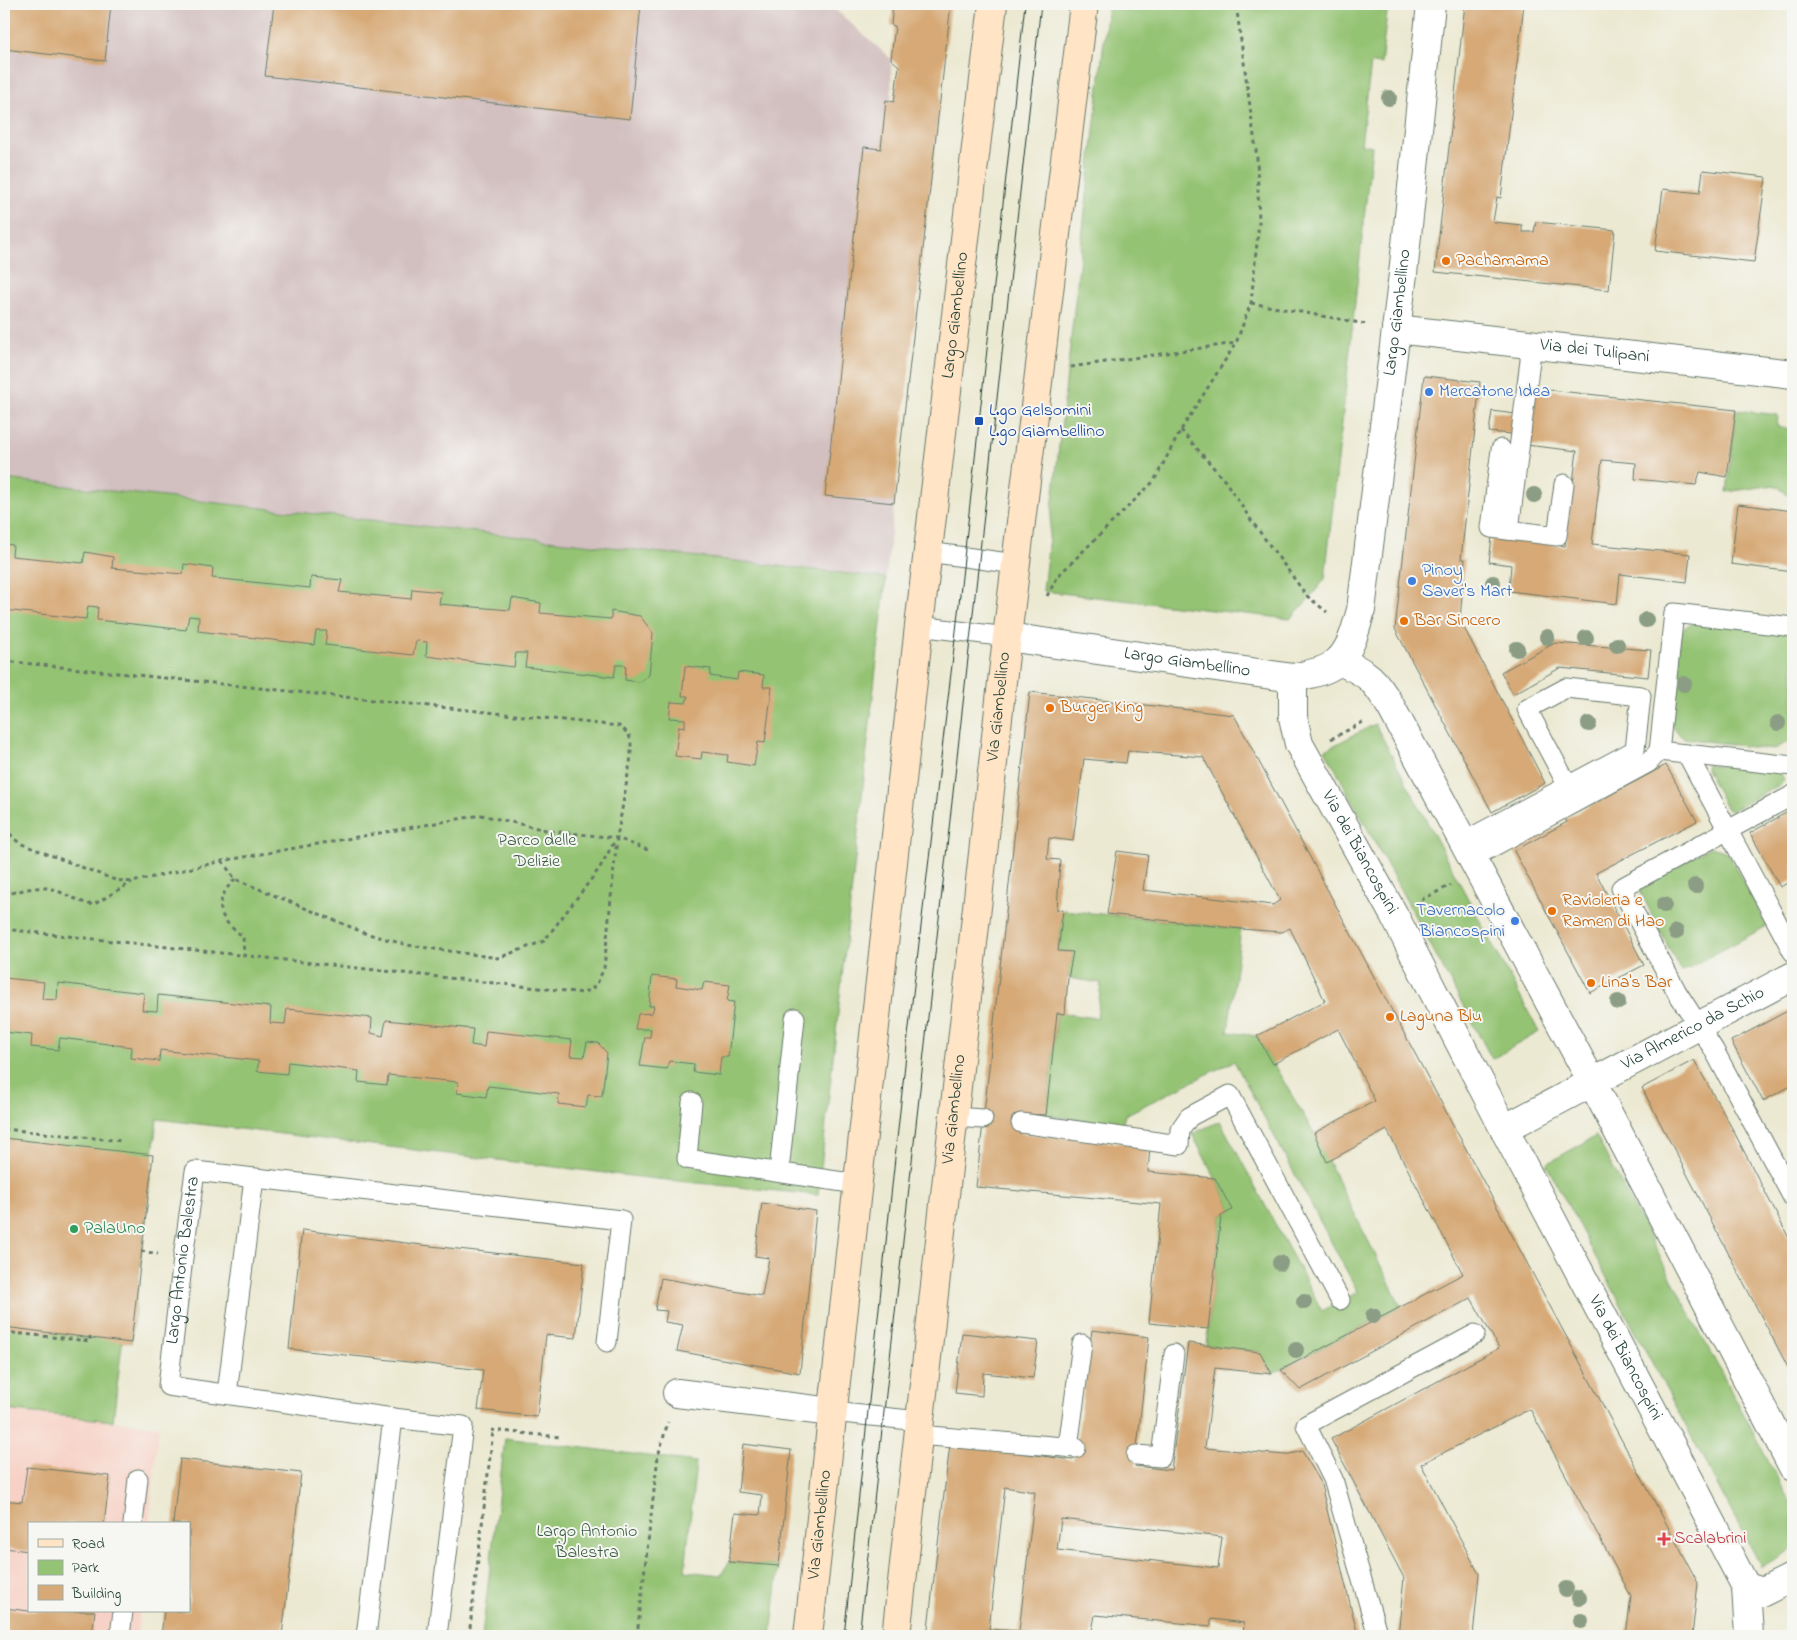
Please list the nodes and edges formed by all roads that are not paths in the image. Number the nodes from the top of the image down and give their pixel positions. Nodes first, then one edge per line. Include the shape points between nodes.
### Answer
1 (992, 4) edge
2 (1084, 4) edge
3 (1431, 4) edge
4 (1396, 329) junction
5 (1532, 344) junction
6 (1793, 374) edge
7 (1500, 449) dead end
8 (1564, 484) dead end
9 (1509, 530) junction
10 (928, 552) junction
11 (1016, 564) junction
12 (919, 626) junction
13 (1793, 626) edge
14 (1007, 637) junction
15 (1338, 661) junction
16 (1293, 678) junction
17 (1659, 751) junction
18 (1687, 754) junction
19 (1793, 766) edge
20 (1568, 786) junction
21 (1793, 795) edge
22 (1728, 830) junction
23 (1471, 857) junction
24 (1793, 952) edge
25 (1793, 976) edge
26 (795, 1018) dead end
27 (1699, 1026) junction
28 (1592, 1082) junction
29 (692, 1102) dead end
30 (953, 1116) junction
31 (983, 1119) dead end
32 (1021, 1123) dead end
33 (1504, 1129) junction
34 (779, 1172) junction
35 (254, 1178) junction
36 (857, 1184) junction
37 (1793, 1198) edge
38 (1340, 1300) dead end
39 (1475, 1334) dead end
40 (607, 1342) dead end
41 (1082, 1344) dead end
42 (1174, 1354) dead end
43 (677, 1393) road end
44 (226, 1394) junction
45 (832, 1412) junction
46 (393, 1418) junction
47 (919, 1428) junction
48 (1136, 1455) dead end
49 (1793, 1467) edge
50 (138, 1479) dead end
51 (133, 1522) edge
52 (1793, 1577) edge
53 (1746, 1587) junction
54 (123, 1612) edge
55 (120, 1636) edge
56 (366, 1636) edge
57 (437, 1636) edge
58 (808, 1636) edge
59 (896, 1636) edge
60 (1378, 1636) edge
61 (1749, 1636) edge

1 - 10 street, Largo Giambellino
2 - 11 street
3 - 4 street, Largo Giambellino
4 - 5 street, Via dei Tulipani
4 - 15 street, Largo Giambellino via 1361,610 1352,641
5 - 6 street, Via dei Tulipani
5 - 9 lane
7 - 9 lane via 1491,528
8 - 9 lane via 1557,536
10 - 11 lane
10 - 12 street, Largo Giambellino
11 - 14 street
12 - 14 lane, Via Giambellino
12 - 36 street, Via Giambellino
13 - 17 lane via 1674,613
14 - 16 street, Largo Giambellino
14 - 30 street, Via Giambellino
15 - 16 street, Largo Giambellino via 1321,671
15 - 23 street via 1360,669 1379,687
16 - 33 street, Via dei Biancospini via 1293,717 1299,744 1394,915
17 - 18 lane
17 - 23 lane via 1648,763
18 - 19 lane
18 - 22 lane
20 - 20 lane via 1527,709 1566,688 1641,696 1635,750
20 - 23 lane
21 - 22 lane
22 - 24 lane
22 - 27 lane via 1621,888
23 - 28 street
25 - 27 street, Via Almerico da Schio
26 - 34 lane
27 - 28 street, Via Almerico da Schio
27 - 37 lane
28 - 33 street
28 - 49 street
29 - 34 lane via 687,1159
30 - 31 lane
30 - 47 street, Via Giambellino
32 - 38 lane via 1179,1144 1180,1130 1189,1117 1230,1094
33 - 53 street, Via dei Biancospini
34 - 36 lane
35 - 40 lane via 621,1220
35 - 44 lane
35 - 44 lane, Largo Antonio Balestra via 195,1171 183,1258 168,1386
36 - 45 street, Via Giambellino
39 - 60 lane via 1306,1425 1333,1479
41 - 47 lane via 1072,1448
42 - 48 lane via 1161,1458
43 - 45 street
44 - 46 lane, Largo Antonio Balestra
45 - 47 lane
45 - 58 street, Via Giambellino
46 - 56 lane
46 - 57 lane, Largo Antonio Balestra via 463,1426
47 - 59 street, Via Giambellino
50 - 51 lane
52 - 53 street via 1763,1592
53 - 61 street
54 - 55 lane

